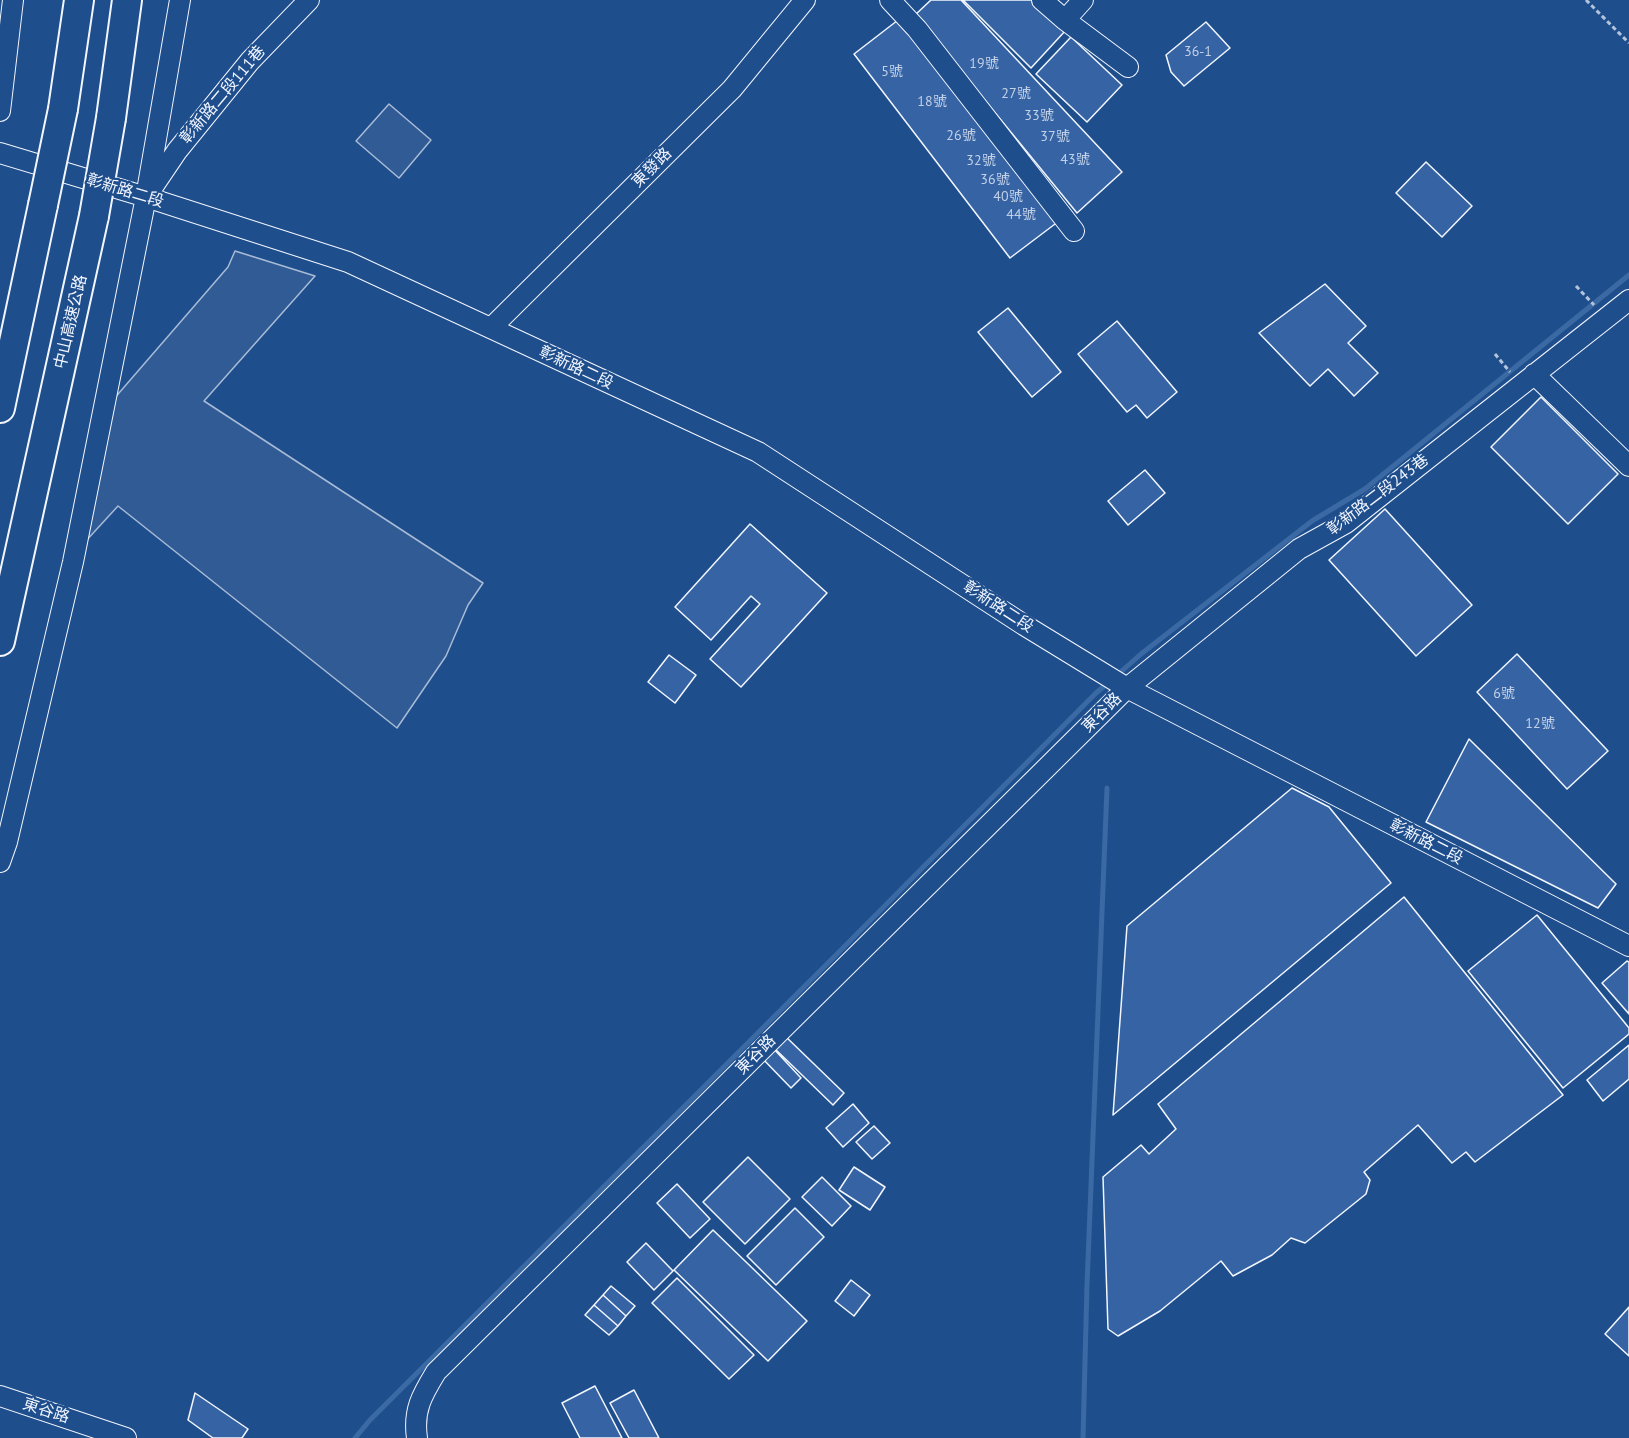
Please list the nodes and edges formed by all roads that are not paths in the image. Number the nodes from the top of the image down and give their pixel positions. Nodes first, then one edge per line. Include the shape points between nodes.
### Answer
1 (13, 0) edge
2 (79, 0) edge
3 (127, 0) edge
4 (180, 0) edge
5 (309, 0) edge
6 (805, 0) edge
7 (890, 0) edge
8 (1042, 0) edge
9 (1083, 0) edge
10 (1065, 20) junction
11 (1128, 67) dead end
12 (0, 111) edge
13 (0, 153) edge
14 (146, 197) junction
15 (1074, 231) dead end
16 (1629, 300) edge
17 (491, 328) junction
18 (1527, 380) junction
19 (0, 408) edge
20 (1629, 466) edge
21 (0, 641) edge
22 (1127, 688) junction
23 (0, 861) edge
24 (1629, 946) edge
25 (0, 1396) edge
26 (126, 1438) edge
27 (417, 1438) edge

1 - 12 street
2 - 19 highway, bridge via 63,109
3 - 21 highway, 中山高速公路, bridge via 94,216
4 - 14 street
5 - 14 street, 彰新路二段111巷 via 250,61 177,151
6 - 17 street, 東發路 via 732,89
7 - 15 street via 917,29
8 - 10 street
9 - 10 street
10 - 11 street
13 - 14 street, 彰新路二段
14 - 17 street, 彰新路二段 via 348,262
14 - 23 street via 73,561
16 - 18 street, 彰新路二段243巷
17 - 22 street, 彰新路二段 via 758,452
18 - 20 street
18 - 22 street, 彰新路二段243巷 via 1346,523 1299,549
22 - 24 street, 彰新路二段
22 - 27 street, 東谷路 via 436,1372 421,1397 415,1423
25 - 26 street, 東谷路

